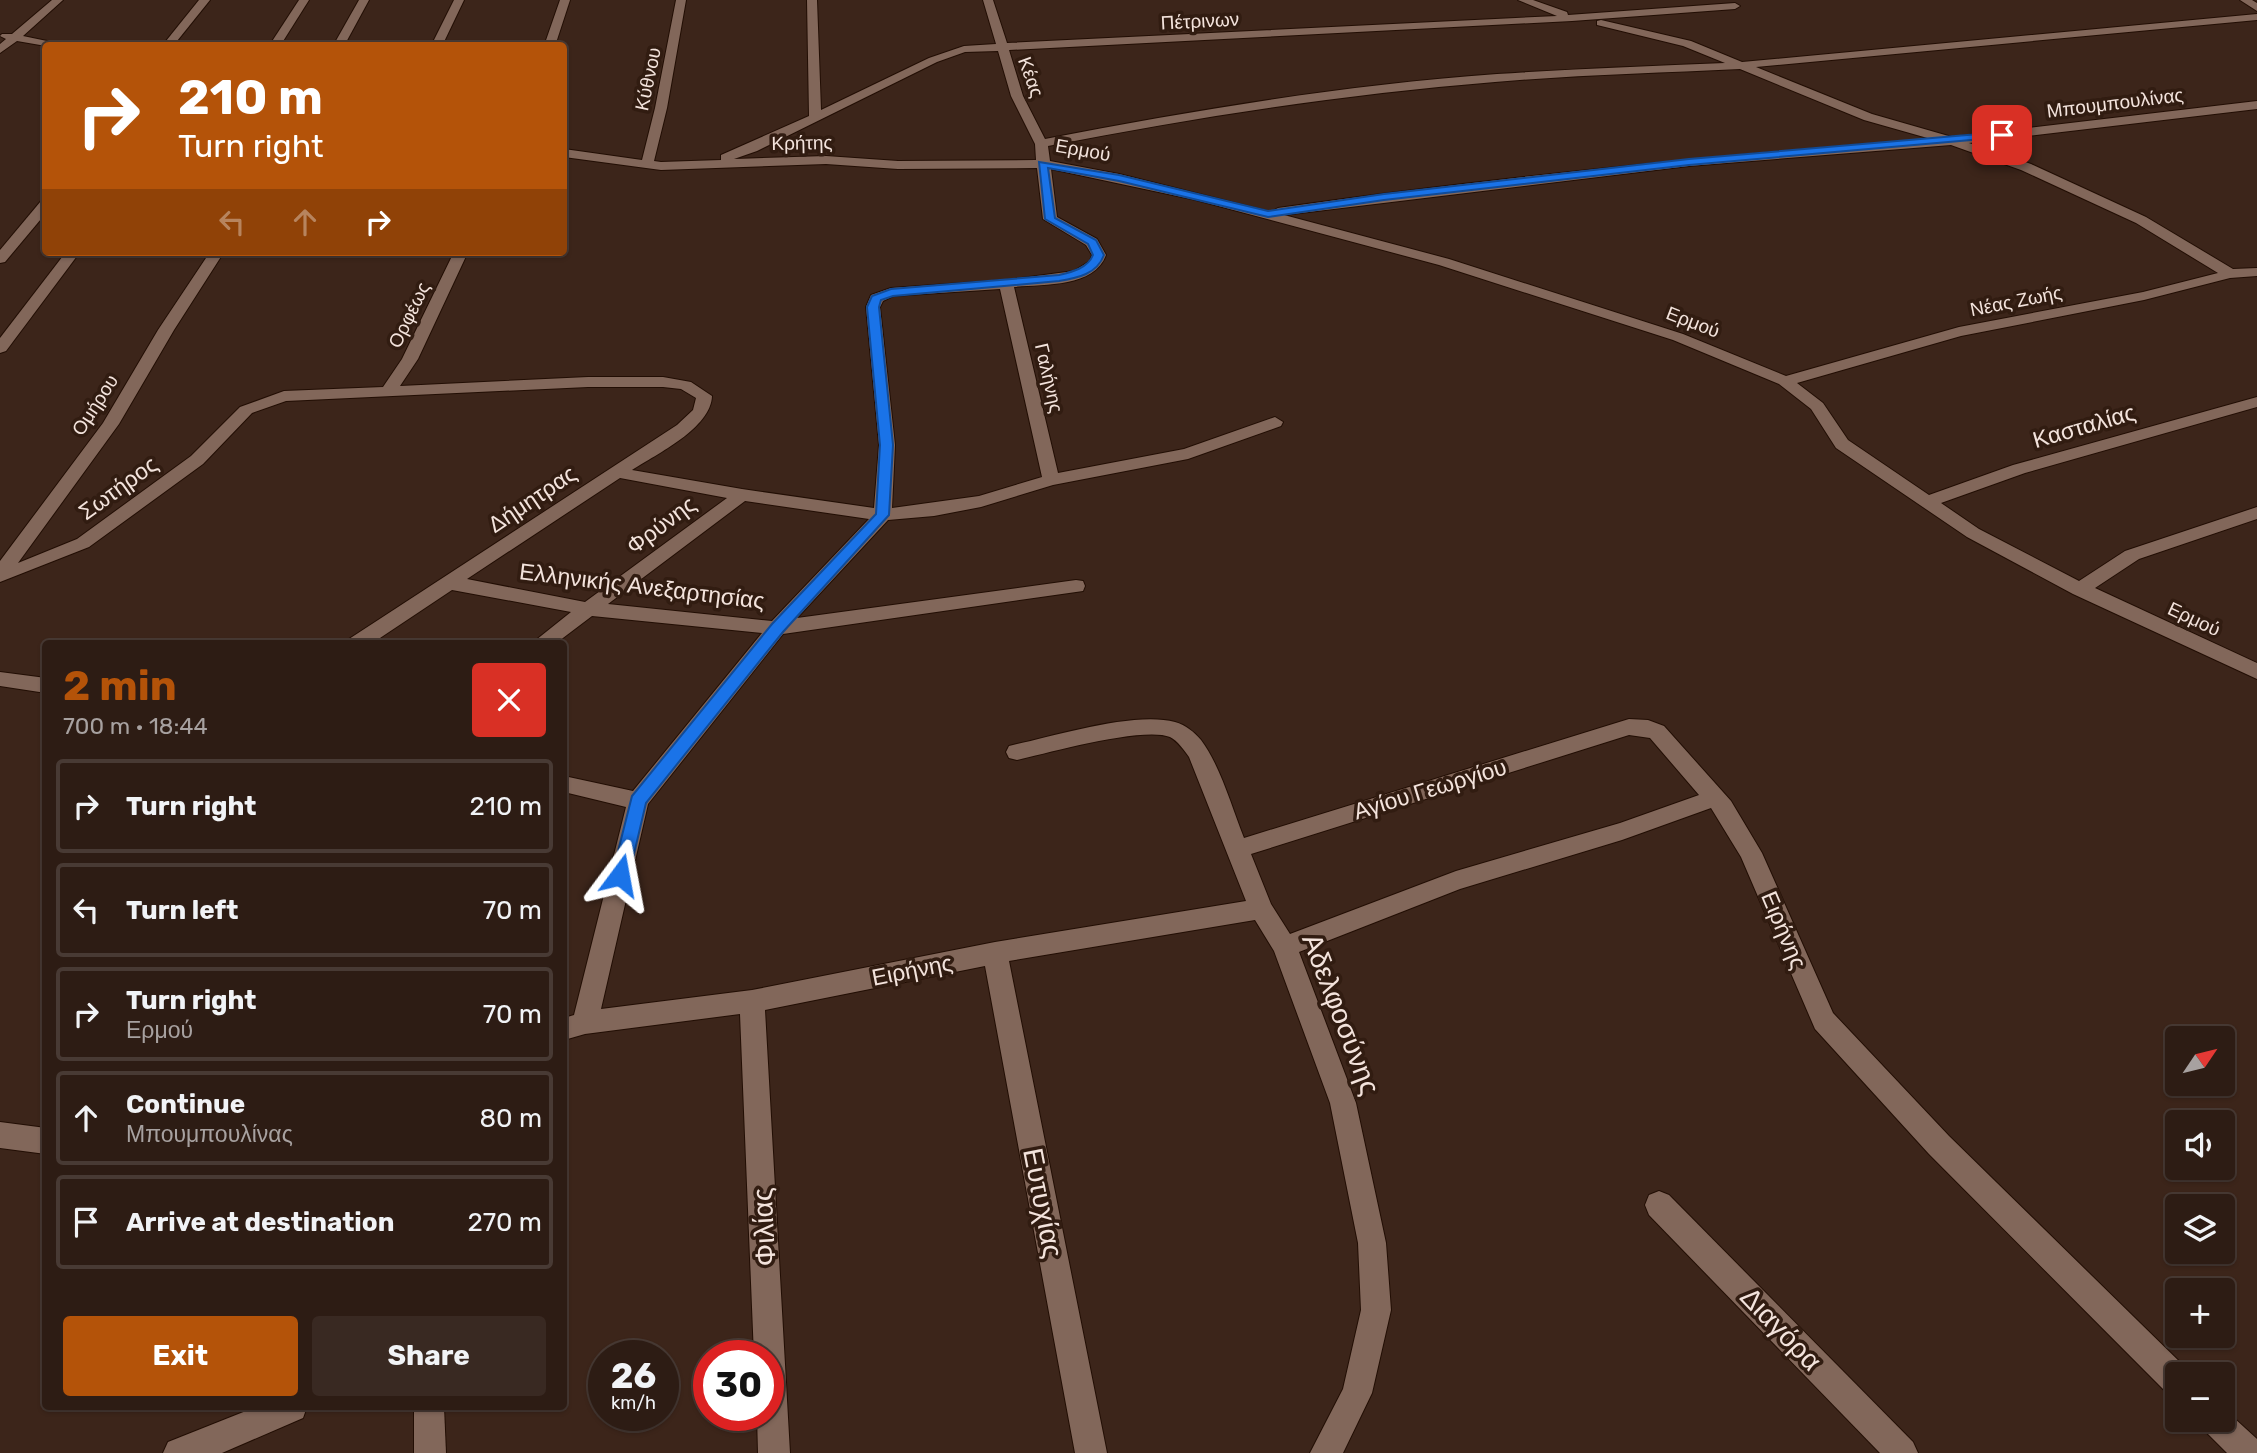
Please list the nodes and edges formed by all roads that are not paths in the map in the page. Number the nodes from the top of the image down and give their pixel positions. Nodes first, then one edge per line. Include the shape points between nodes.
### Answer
1 (58, 0) edge
2 (205, 0) edge
3 (304, 0) edge
4 (364, 0) edge
5 (459, 0) edge
6 (565, 0) edge
7 (681, 0) edge
8 (812, 0) edge
9 (1005, 0) edge
10 (1522, 0) edge
11 (2245, 0) edge
12 (988, 1) edge
13 (1735, 6) dead end
14 (2257, 8) edge
15 (2257, 17) edge
16 (1572, 18) junction
17 (6, 37) edge
18 (42, 42) edge
19 (169, 42) edge
20 (277, 42) edge
21 (340, 42) edge
22 (438, 42) edge
23 (550, 42) edge
24 (1002, 46) junction
25 (0, 50) edge
26 (1743, 65) junction
27 (2257, 105) edge
28 (815, 117) junction
29 (1952, 141) junction
30 (1041, 144) junction
31 (567, 153) edge
32 (646, 164) junction
33 (1042, 164) junction
34 (705, 166) junction
35 (42, 209) edge
36 (1268, 214) junction
37 (70, 256) edge
38 (214, 256) edge
39 (459, 256) edge
40 (0, 259) edge
41 (2257, 272) edge
42 (2230, 274) junction
43 (1006, 284) junction
44 (0, 348) edge
45 (1785, 381) junction
46 (387, 393) junction
47 (2257, 402) edge
48 (1275, 422) dead end
49 (615, 472) junction
50 (1051, 480) junction
51 (742, 495) junction
52 (1927, 502) junction
53 (2257, 513) edge
54 (883, 515) junction
55 (0, 575) edge
56 (452, 583) junction
57 (1076, 586) dead end
58 (2080, 589) junction
59 (589, 609) junction
60 (777, 628) junction
61 (362, 640) edge
62 (546, 640) edge
63 (2256, 670) edge
64 (0, 679) edge
65 (42, 685) edge
66 (1017, 752) dead end
67 (567, 785) edge
68 (1715, 798) junction
69 (638, 801) junction
70 (1238, 849) junction
71 (1261, 909) junction
72 (1285, 947) junction
73 (995, 953) junction
74 (752, 1001) junction
75 (574, 1026) edge
76 (0, 1135) edge
77 (42, 1140) edge
78 (1660, 1205) dead end
79 (2165, 1369) edge
80 (285, 1410) edge
81 (429, 1410) edge
82 (2228, 1432) edge
83 (179, 1453) edge
84 (430, 1453) edge
85 (774, 1453) edge
86 (1091, 1453) edge
87 (1326, 1453) edge
88 (1902, 1453) edge
89 (2249, 1453) edge

1 - 17 street
2 - 19 street
3 - 20 street
4 - 21 street
5 - 22 street
6 - 23 street
7 - 32 street, Κύθνου
8 - 28 street
9 - 12 street
10 - 16 street
11 - 14 street
12 - 24 street, Κέας
13 - 16 street, Πέτρινων
15 - 26 street
16 - 24 street, Πέτρινων
16 - 26 street via 1687,43
17 - 18 street
17 - 25 street
24 - 28 street, Πέτρινων via 951,52
24 - 30 street, Κέας via 1017,96
26 - 29 street via 1868,117
26 - 30 street via 1394,88 1187,115
27 - 29 street, Μπουμπουλίνας
28 - 34 street, Πέτρινων
29 - 36 street, Μπουμπουλίνας via 1689,162
29 - 42 street via 2026,167 2141,220
30 - 33 street, Κέας
31 - 32 street, Κρήτης
32 - 34 street, Κρήτης
33 - 34 street, Κρήτης via 826,160
33 - 36 street, Ερμού
33 - 43 street, Κέας via 1050,219 1092,242 1099,255 1096,263 1078,275
35 - 40 street
36 - 45 street, Ερμού via 1580,304 1678,337
37 - 44 street
38 - 55 street, Ομήρου via 111,424
39 - 46 street, Ορφέως via 410,359
41 - 42 street, Νέας Ζωής
42 - 45 street, Νέας Ζωής via 2144,296 1959,331
43 - 50 street, Γαλήνης
43 - 54 street via 884,293 876,299 873,307 887,445
45 - 52 street, Ερμού via 1817,406 1842,444
46 - 49 street, Δήμητρας via 663,382 685,385 704,396 700,415
46 - 55 street, Σωτήρος via 284,396 246,410 197,460 83,543
47 - 52 street, Κασταλίας via 2019,468
48 - 50 street via 1188,454
49 - 51 street
49 - 56 street, Δήμητρας
50 - 54 street via 981,501
51 - 54 street
51 - 59 street, Φρύνης
52 - 58 street, Ερμού via 1973,533
53 - 58 street via 2132,555
54 - 60 street
56 - 59 street, Ελληνικής Ανεξαρτησίας
56 - 61 street, Δήμητρας
57 - 60 street, Ελληνικής Ανεξαρτησίας
58 - 63 street, Ερμού
59 - 60 street, Ελληνικής Ανεξαρτησίας
59 - 62 street, Φρύνης
60 - 69 street
64 - 65 street
66 - 70 street, Αδελφοσύνης via 1098,735 1171,729 1191,742 1199,754
67 - 69 street
68 - 70 street, Αγίου Γεωργίου via 1657,732 1638,726
68 - 72 street via 1455,881
68 - 79 street, Ειρήνης via 1751,853 1824,1021 1939,1145
69 - 75 street
70 - 71 street, Αδελφοσύνης
71 - 72 street, Αδελφοσύνης
71 - 73 street, Ειρήνης
72 - 87 street, Αδελφοσύνης via 1343,1103 1372,1243 1377,1310 1356,1393
73 - 74 street, Ειρήνης
73 - 86 street, Ευτυχίας
74 - 75 street, Ειρήνης
74 - 85 street, Φιλίας
76 - 77 street
78 - 88 street, Διαγόρα
80 - 83 street
81 - 84 street
82 - 89 street

